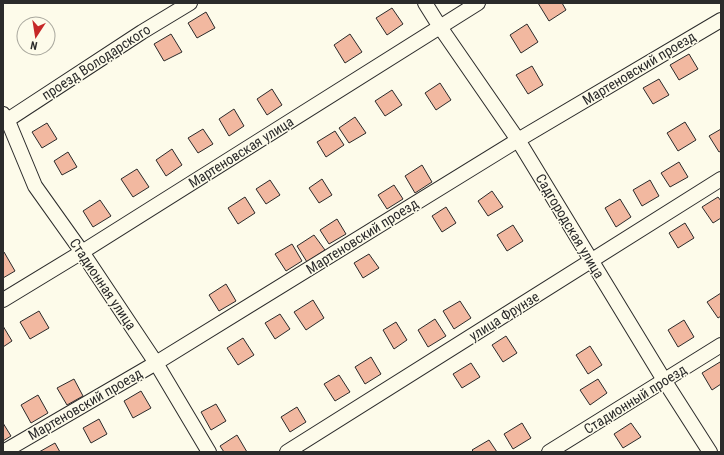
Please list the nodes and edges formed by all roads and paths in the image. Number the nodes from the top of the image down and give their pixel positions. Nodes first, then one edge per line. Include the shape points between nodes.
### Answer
1 (190, 3) edge
2 (425, 3) edge
3 (478, 3) edge
4 (721, 20) edge
5 (440, 27) junction
6 (5, 119) edge
7 (518, 140) junction
8 (721, 179) edge
9 (82, 252) junction
10 (591, 261) junction
11 (3, 300) edge
12 (721, 345) edge
13 (156, 363) junction
14 (664, 380) junction
15 (3, 452) edge
16 (209, 452) edge
17 (287, 452) edge
18 (549, 452) edge
19 (710, 452) edge

1 - 6 street, проезд Володарского
2 - 5 street, Садгородская улица
3 - 5 street, Мартеновская улица
4 - 7 street, Мартеновский проезд
5 - 7 street, Садгородская улица
5 - 9 street, Мартеновская улица
6 - 9 street, Стадионная улица via 35,186
7 - 10 street, Садгородская улица
7 - 13 street, Мартеновский проезд
8 - 10 street, улица Фрунзе
9 - 11 street, Мартеновская улица
9 - 13 street, Стадионная улица
10 - 14 street, Садгородская улица
10 - 17 street, улица Фрунзе
12 - 14 street, Стадионный проезд
13 - 15 street, Мартеновский проезд
13 - 16 street, Стадионная улица
14 - 18 street, Стадионный проезд
14 - 19 street, Садгородская улица

